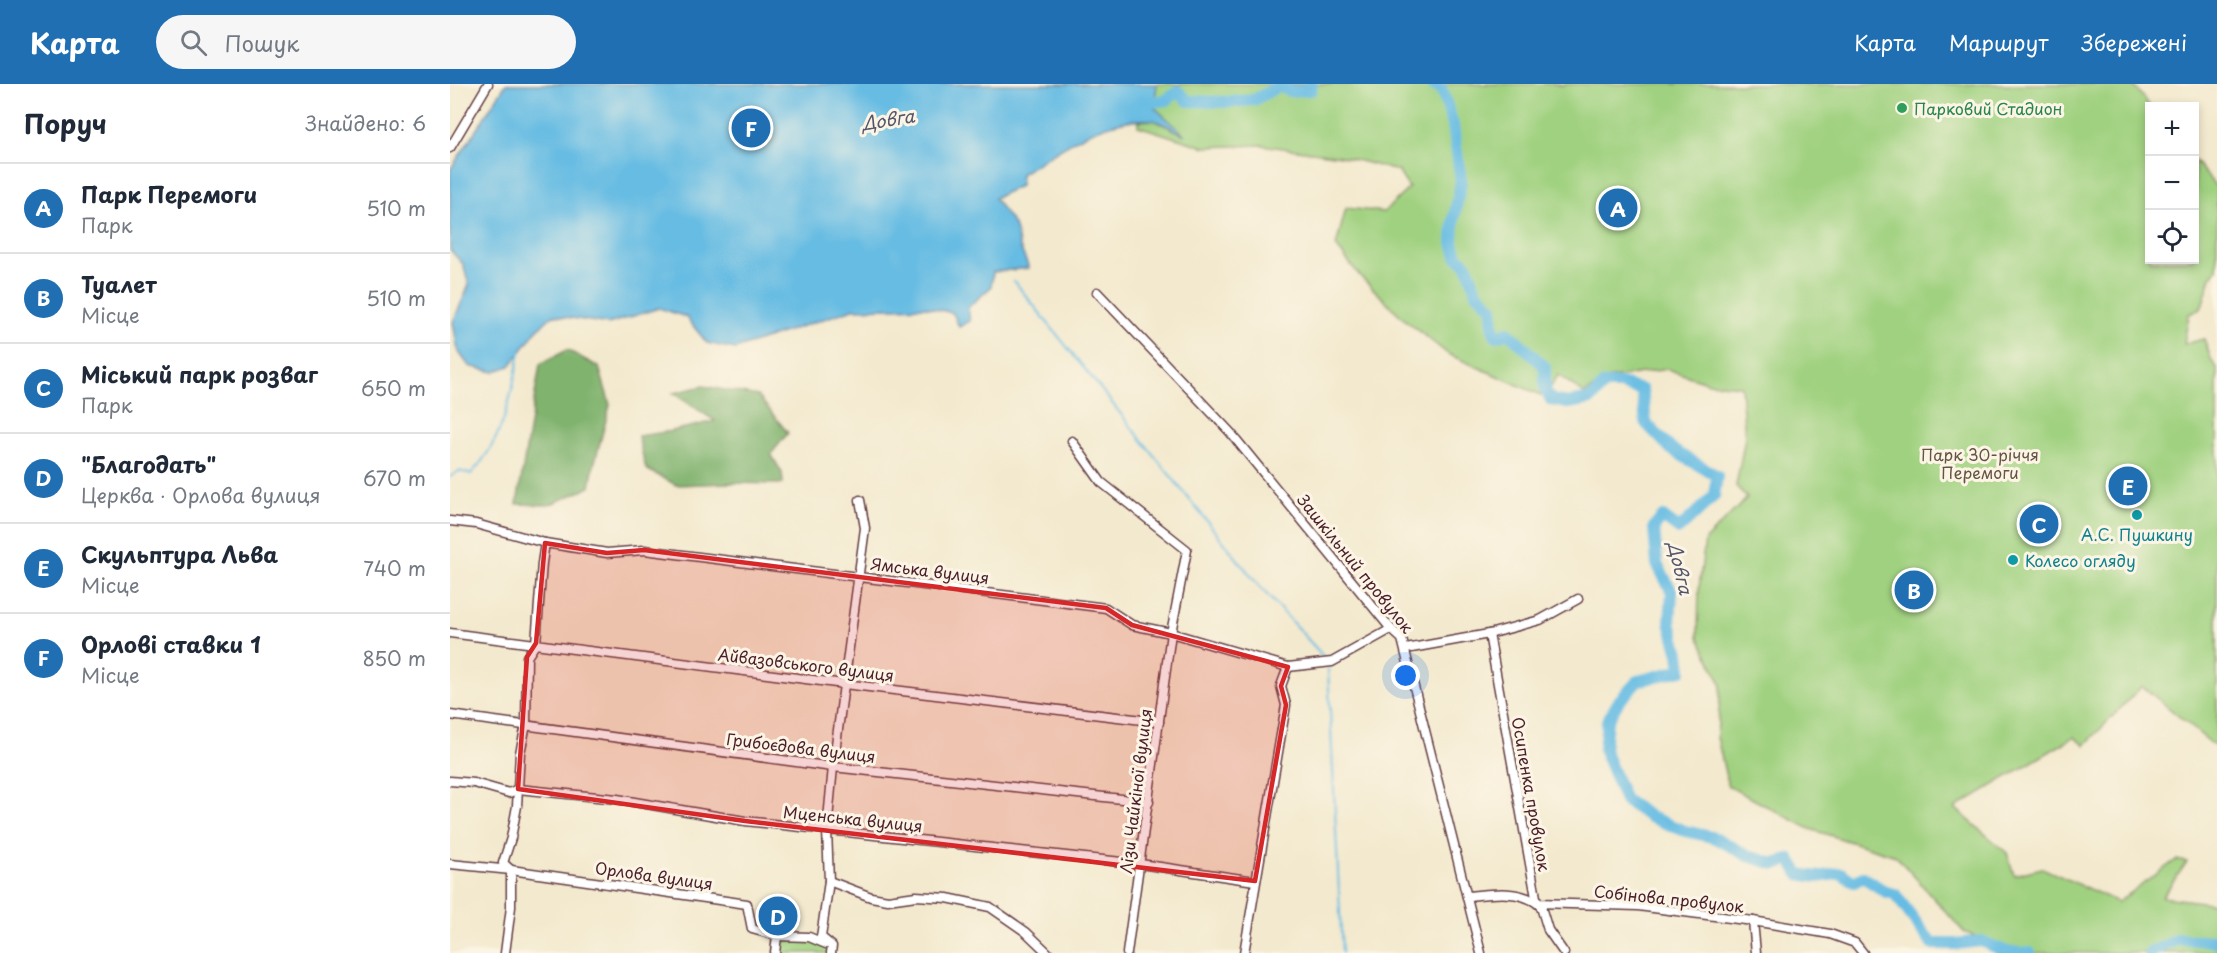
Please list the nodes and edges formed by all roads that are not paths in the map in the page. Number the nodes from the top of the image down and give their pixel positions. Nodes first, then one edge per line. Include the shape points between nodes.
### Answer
1 (488, 84) edge
2 (450, 147) edge
3 (1097, 291) dead end
4 (1072, 441) dead end
5 (860, 500) dead end
6 (450, 521) edge
7 (545, 543) junction
8 (859, 576) junction
9 (1578, 599) dead end
10 (1391, 629) junction
11 (450, 633) edge
12 (1171, 633) junction
13 (1488, 634) junction
14 (536, 643) junction
15 (1406, 649) junction
16 (1288, 667) junction
17 (844, 684) junction
18 (450, 715) edge
19 (1159, 722) junction
20 (526, 725) junction
21 (833, 767) junction
22 (450, 781) edge
23 (518, 789) junction
24 (1149, 802) junction
25 (827, 830) junction
26 (450, 864) edge
27 (1140, 864) junction
28 (511, 870) junction
29 (829, 881) junction
30 (1255, 881) junction
31 (1467, 896) junction
32 (1537, 903) junction
33 (1753, 921) junction
34 (777, 936) junction
35 (831, 950) edge
36 (505, 953) edge
37 (775, 953) edge
38 (1048, 953) edge
39 (1127, 953) edge
40 (1244, 953) edge
41 (1481, 953) edge
42 (1564, 953) edge
43 (1756, 953) edge
44 (1863, 953) edge

1 - 2 street
3 - 10 street, Зашкільний провулок via 1230,432
4 - 12 street, Лізи Чайкіної вулиця via 1101,482 1187,550
5 - 8 street via 865,528
6 - 7 street, Ямська вулиця
7 - 8 street, Ямська вулиця via 607,553 644,549
7 - 14 street
8 - 12 street, Ямська вулиця via 1106,608 1132,624
8 - 17 street
9 - 13 street via 1540,620
10 - 15 street, Зашкільний провулок
10 - 16 street, Ямська вулиця via 1332,662
11 - 14 street, Айвазовського вулиця
12 - 16 street, Ямська вулиця
12 - 19 street, Лізи Чайкіної вулиця
13 - 15 street
13 - 32 street, Осипенка провулок
14 - 17 street, Айвазовського вулиця
14 - 20 street via 527,657
15 - 31 street, Зашкільний провулок
16 - 30 street via 1281,686 1286,705
17 - 19 street, Айвазовського вулиця
17 - 21 street
18 - 20 street, Грибоєдова вулиця
19 - 24 street, Лізи Чайкіної вулиця
20 - 21 street, Грибоєдова вулиця
20 - 23 street
21 - 24 street, Грибоєдова вулиця
21 - 25 street
22 - 23 street, Мценська вулиця via 509,793
23 - 25 street, Мценська вулиця
23 - 28 street via 503,863
24 - 27 street, Лізи Чайкіної вулиця
25 - 27 street, Мценська вулиця
25 - 29 street
26 - 28 street, Орлова вулиця
27 - 30 street, Мценська вулиця
27 - 39 street, Лізи Чайкіної вулиця
28 - 34 street, Орлова вулиця via 747,904 752,929
28 - 36 street via 512,907
29 - 35 street via 821,937
29 - 38 street via 888,900 916,896 947,898 990,907
30 - 40 street
31 - 32 street, Собінова провулок via 1523,895
31 - 41 street, Зашкільний провулок
32 - 33 street, Собінова провулок via 1638,906
32 - 42 street, Осипенка провулок via 1548,930
33 - 43 street
33 - 44 street, Собінова провулок via 1830,933 1855,942
34 - 35 street, Орлова вулиця via 809,937
34 - 37 street

